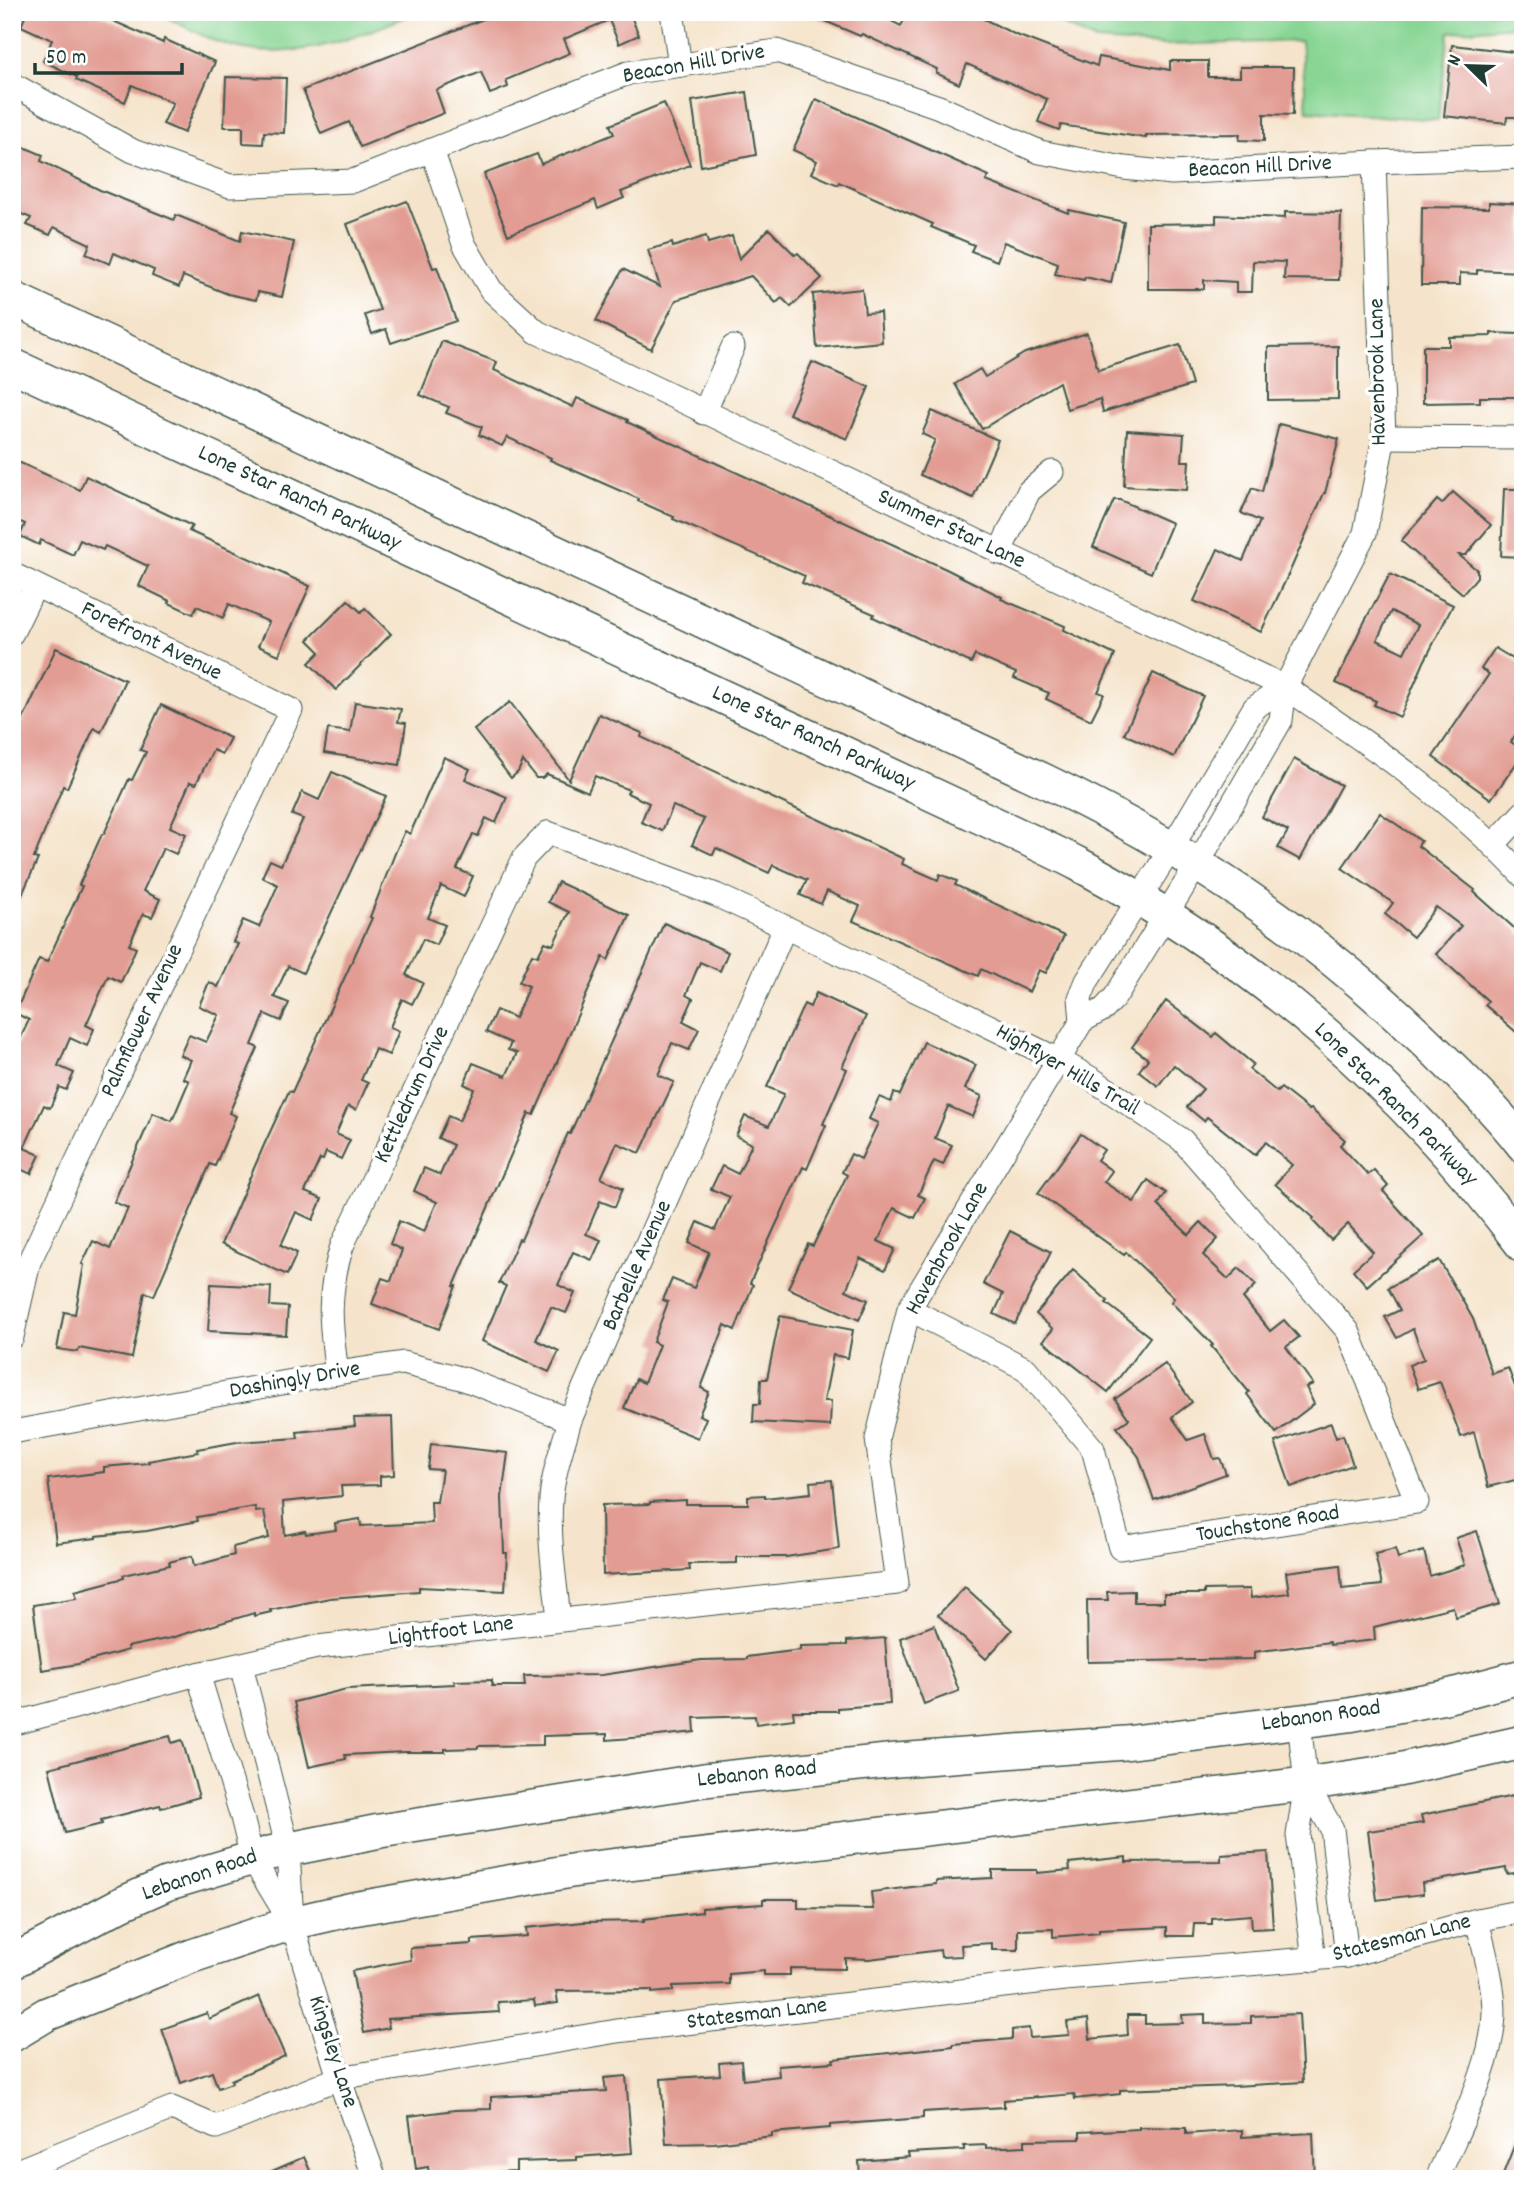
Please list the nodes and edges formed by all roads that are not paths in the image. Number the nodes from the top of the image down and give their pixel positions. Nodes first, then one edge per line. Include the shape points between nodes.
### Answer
1 (672, 12) edge
2 (680, 65) junction
3 (12, 85) edge
4 (432, 150) junction
5 (1523, 157) edge
6 (1374, 162) junction
7 (12, 298) edge
8 (733, 347) dead end
9 (12, 365) edge
10 (704, 413) junction
11 (1384, 437) junction
12 (1523, 438) edge
13 (1052, 472) dead end
14 (999, 554) junction
15 (12, 574) edge
16 (35, 586) junction
17 (12, 633) edge
18 (1285, 687) junction
19 (291, 710) joint
20 (1523, 813) edge
21 (548, 833) joint
22 (1494, 844) junction
23 (1185, 855) junction
24 (1523, 876) edge
25 (1152, 908) junction
26 (785, 927) junction
27 (1082, 1021) junction
28 (1059, 1060) junction
29 (1523, 1145) edge
30 (1523, 1246) edge
31 (909, 1309) junction
32 (12, 1338) edge
33 (337, 1373) junction
34 (570, 1420) junction
35 (12, 1432) edge
36 (1417, 1502) joint
37 (897, 1583) joint
38 (559, 1619) junction
39 (241, 1664) junction
40 (198, 1674) junction
41 (1523, 1675) edge
42 (1298, 1721) junction
43 (12, 1724) edge
44 (1523, 1742) edge
45 (1306, 1784) junction
46 (288, 1850) junction
47 (252, 1858) junction
48 (1523, 1911) edge
49 (1477, 1920) junction
50 (292, 1923) junction
51 (1347, 1956) junction
52 (1314, 1960) junction
53 (12, 1962) edge
54 (12, 2035) edge
55 (339, 2078) junction
56 (12, 2173) edge
57 (375, 2179) edge
58 (1437, 2179) edge

1 - 2 street
2 - 4 street, Beacon Hill Drive via 628,74
2 - 6 street, Beacon Hill Drive via 777,51 939,107 1040,152 1124,168 1172,173
3 - 4 street, Beacon Hill Drive via 134,151 230,186 353,181
4 - 10 street, Summer Star Lane via 464,244 491,290 537,332
5 - 6 street, Beacon Hill Drive
6 - 11 street, Havenbrook Lane
7 - 23 main road via 1045,781
8 - 10 street
9 - 25 main road, Lone Star Ranch Parkway via 970,812 1080,865
10 - 14 street, Summer Star Lane
11 - 12 street
11 - 18 street, Havenbrook Lane via 1365,533
13 - 14 street via 1029,491
14 - 18 street, Summer Star Lane
15 - 16 street, Forefront Avenue
16 - 17 street
16 - 19 street, Forefront Avenue
18 - 22 street, Summer Star Lane via 1398,764
18 - 23 street, Havenbrook Lane via 1281,720
19 - 32 street, Palmflower Avenue via 29,1262
20 - 22 street
21 - 26 street, Highflyer Hills Trail via 716,895
21 - 33 street, Kettledrum Drive via 524,859 342,1246 330,1302
22 - 24 street, Summer Star Lane
23 - 25 street, Havenbrook Lane
23 - 29 main road via 1368,988 1468,1084
25 - 27 street, Havenbrook Lane via 1115,998
25 - 27 street, Havenbrook Lane via 1087,981 1080,998
25 - 30 main road, Lone Star Ranch Parkway via 1286,999 1354,1058 1437,1142
26 - 28 street, Highflyer Hills Trail
26 - 34 street, Barbelle Avenue
27 - 28 street, Havenbrook Lane
28 - 31 street, Havenbrook Lane
28 - 36 street, Highflyer Hills Trail via 1182,1140 1348,1331
31 - 36 street, Touchstone Road via 1026,1370 1093,1449 1120,1548
31 - 37 street, Havenbrook Lane via 877,1439
33 - 34 street, Dashingly Drive via 403,1363 464,1379
33 - 35 street, Dashingly Drive
34 - 38 street, Barbelle Avenue via 551,1497
37 - 38 street, Lightfoot Lane
38 - 39 street, Lightfoot Lane via 317,1647
39 - 40 street, Lightfoot Lane
39 - 46 street, Kingsley Lane
40 - 43 street, Lightfoot Lane
40 - 47 street, Kingsley Lane
41 - 42 main road, Lebanon Road via 1446,1697
42 - 45 street
42 - 46 main road, Lebanon Road via 1125,1743 704,1780
44 - 45 main road via 1398,1770
45 - 50 main road via 577,1870
45 - 51 street via 1332,1829
45 - 52 street via 1298,1835
46 - 47 main road, Lebanon Road
46 - 50 street, Kingsley Lane
47 - 50 street, Kingsley Lane
47 - 53 main road, Lebanon Road via 155,1889
48 - 49 street, Statesman Lane
49 - 51 street, Statesman Lane
49 - 58 street via 1492,1982 1491,2037
50 - 54 main road via 192,1956 47,2014
50 - 55 street, Kingsley Lane
51 - 52 street, Statesman Lane
52 - 55 street, Statesman Lane via 1064,1979 617,2031
55 - 56 street, Statesman Lane via 216,2127 172,2108
55 - 57 street, Kingsley Lane

